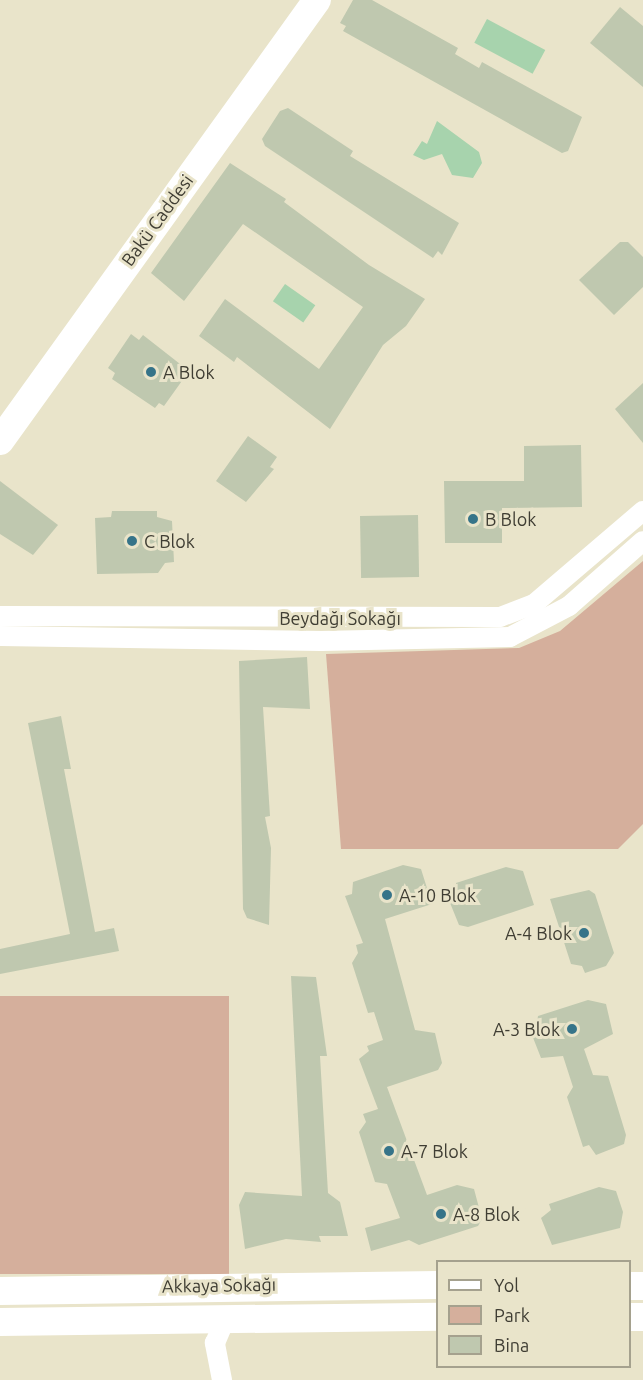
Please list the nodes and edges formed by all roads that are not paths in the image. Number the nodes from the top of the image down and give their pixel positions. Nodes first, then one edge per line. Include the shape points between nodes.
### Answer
1 (295, 0) edge
2 (317, 0) edge
3 (0, 415) edge
4 (0, 441) edge
5 (643, 510) edge
6 (643, 541) edge
7 (0, 616) edge
8 (0, 636) edge
9 (223, 1283) junction
10 (436, 1284) edge
11 (0, 1291) edge
12 (436, 1317) edge
13 (225, 1318) junction
14 (0, 1322) edge
15 (222, 1380) edge

1 - 3 main road, Bakü Caddesi
2 - 4 main road, Bakü Caddesi
5 - 7 street, Beydağı Sokağı via 534,603 500,616
6 - 8 street, Beydağı Sokağı via 569,606 510,637 321,641
9 - 10 main road, Akkaya Sokağı
9 - 11 main road, Akkaya Sokağı
9 - 13 main road
12 - 13 main road, Akkaya Sokağı
13 - 14 main road, Akkaya Sokağı
13 - 15 street via 215,1343

